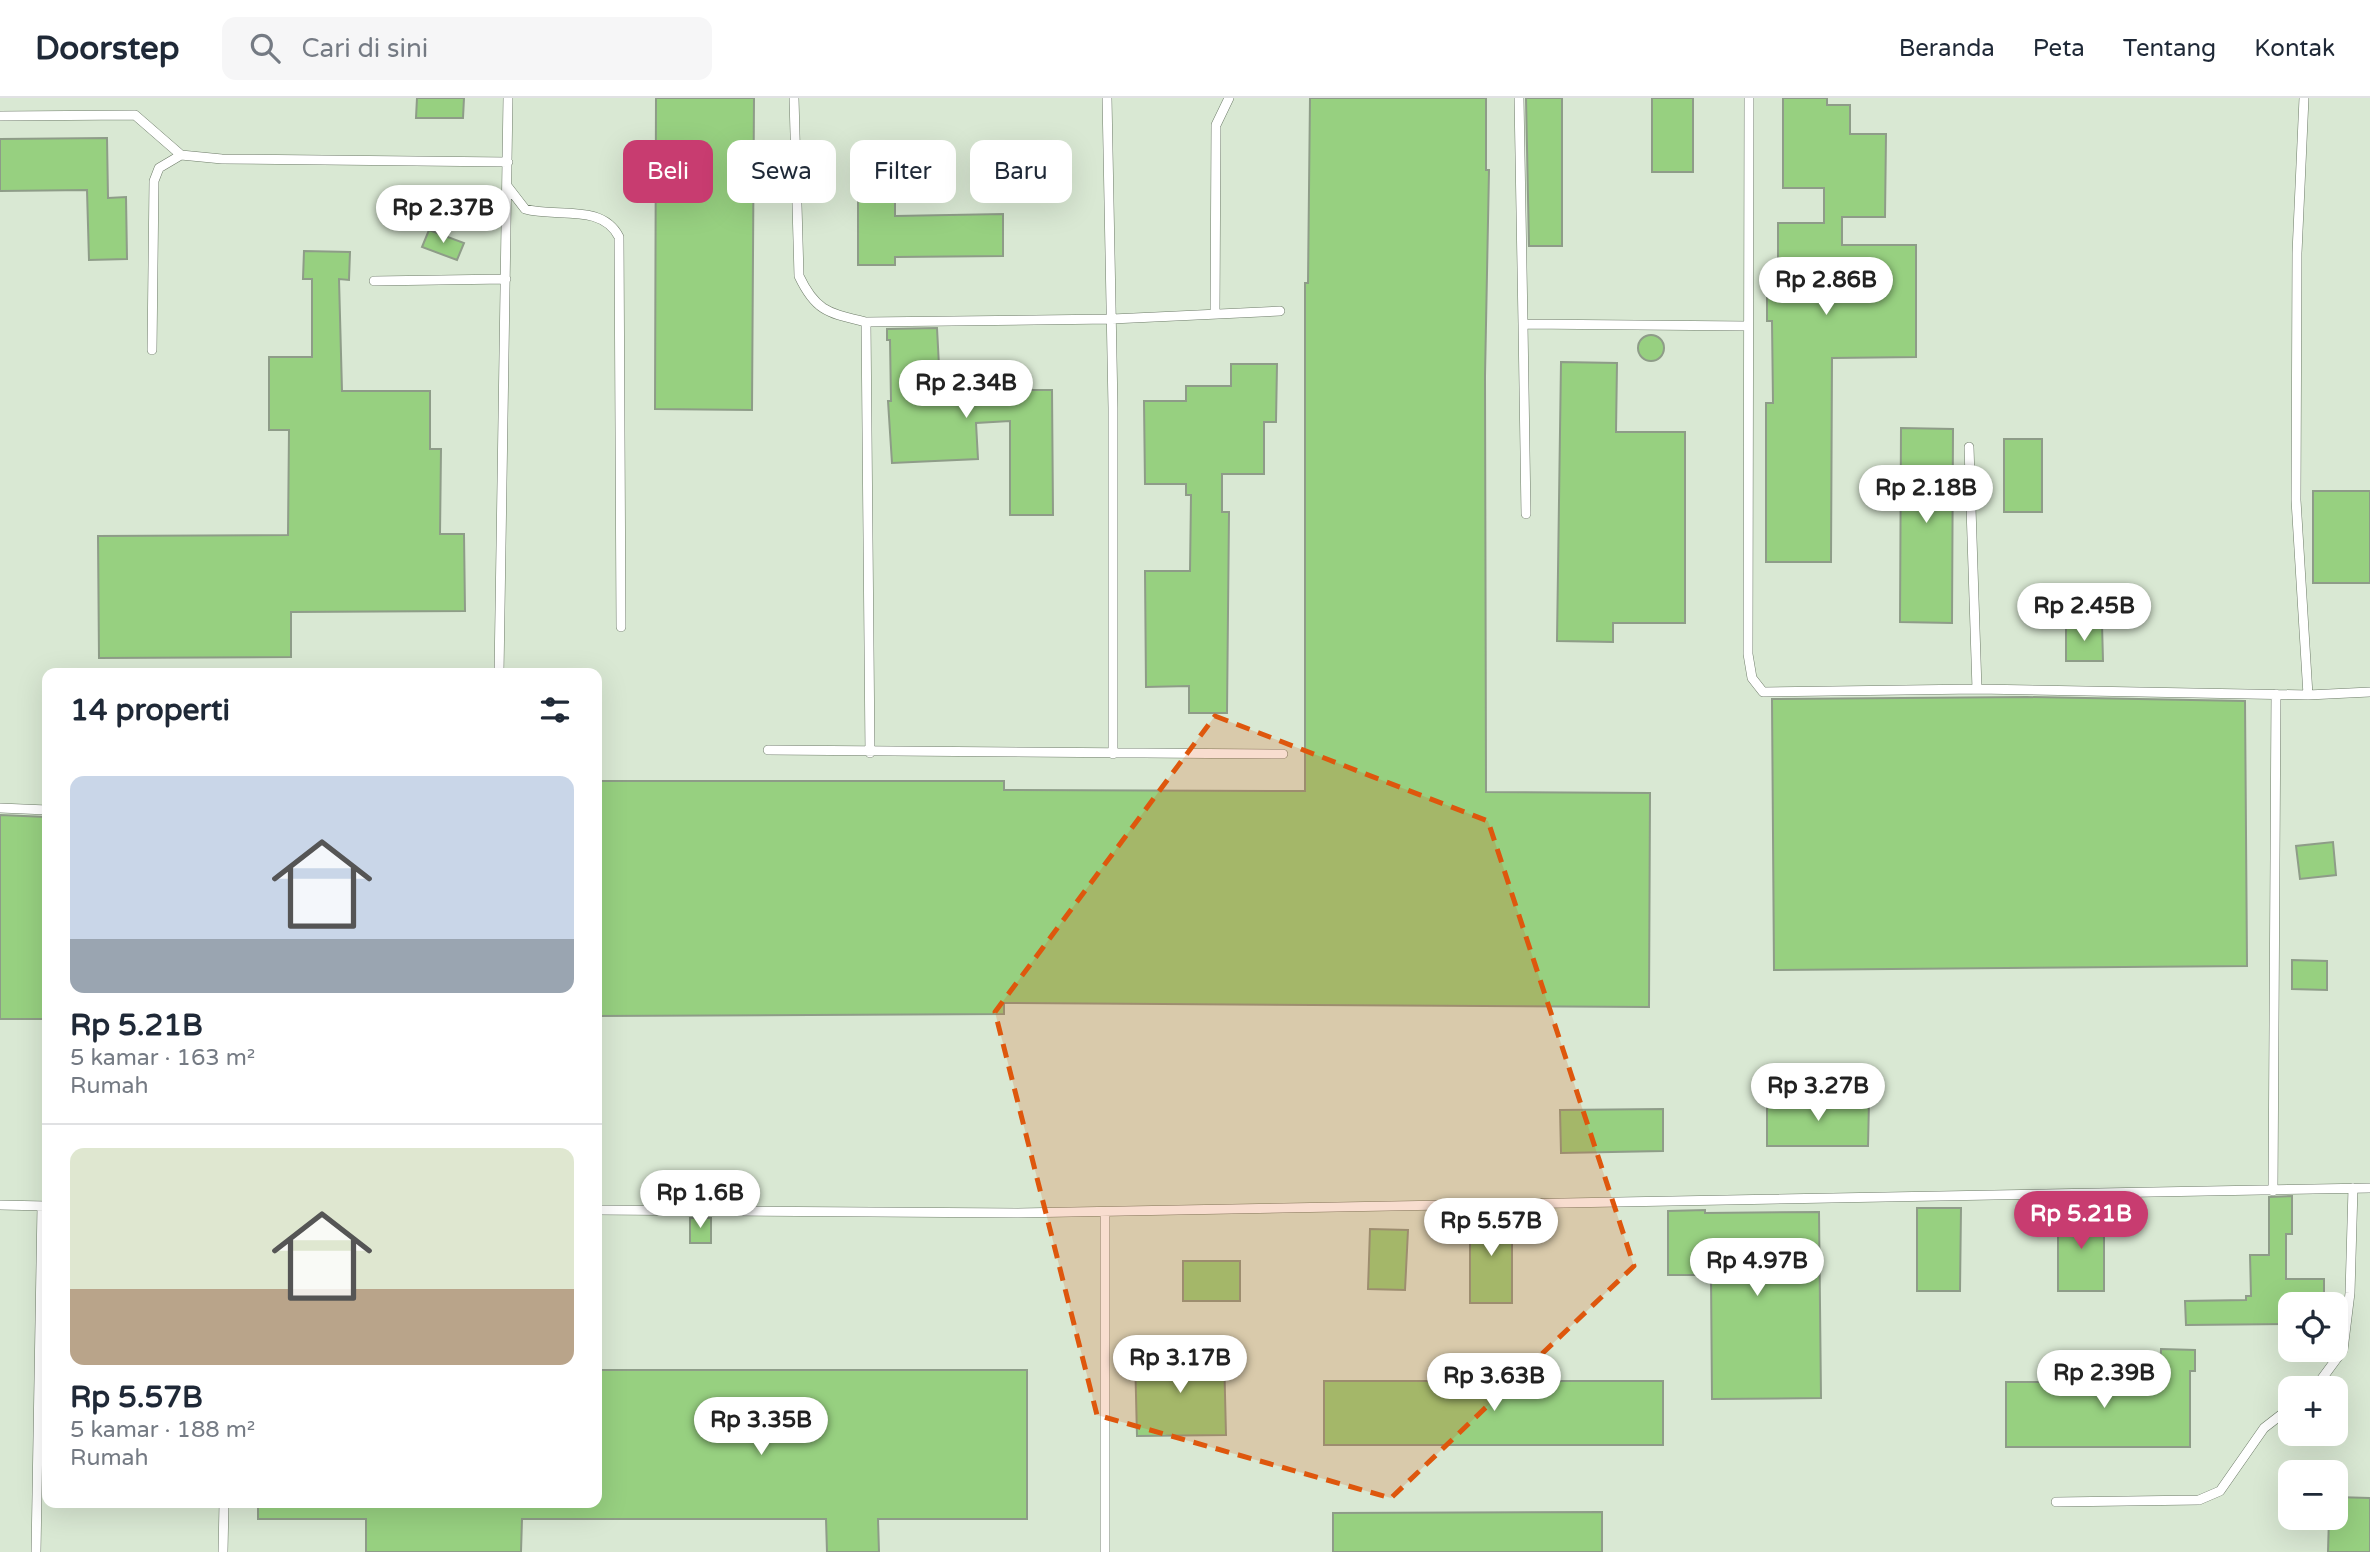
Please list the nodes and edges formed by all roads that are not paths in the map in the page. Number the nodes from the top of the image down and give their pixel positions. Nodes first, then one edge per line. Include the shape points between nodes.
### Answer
1 (508, 98) edge
2 (794, 98) edge
3 (1107, 98) edge
4 (1229, 98) edge
5 (1519, 98) edge
6 (1749, 98) edge
7 (2304, 98) edge
8 (0, 116) edge
9 (181, 155) junction
10 (508, 162) junction
11 (508, 187) junction
12 (506, 279) junction
13 (374, 281) dead end
14 (1280, 311) dead end
15 (1215, 313) junction
16 (1112, 320) junction
17 (866, 322) junction
18 (1523, 324) junction
19 (1748, 326) junction
20 (152, 350) dead end
21 (1969, 447) dead end
22 (1526, 514) dead end
23 (621, 627) dead end
24 (499, 668) edge
25 (1977, 689) junction
26 (2370, 692) edge
27 (2276, 694) junction
28 (2308, 695) junction
29 (768, 750) dead end
30 (870, 753) junction
31 (1114, 754) junction
32 (1283, 754) dead end
33 (0, 808) edge
34 (42, 810) edge
35 (2353, 1188) junction
36 (2370, 1188) edge
37 (2273, 1191) junction
38 (0, 1205) edge
39 (42, 1205) edge
40 (602, 1210) edge
41 (1105, 1212) junction
42 (42, 1321) edge
43 (2324, 1376) edge
44 (2278, 1417) edge
45 (2056, 1502) dead end
46 (224, 1508) edge
47 (36, 1552) edge
48 (223, 1552) edge
49 (1105, 1552) edge

1 - 10 lane
2 - 17 lane via 799,276 810,298 828,313
3 - 16 lane
4 - 15 lane via 1216,125
5 - 18 lane
6 - 19 lane
7 - 28 lane via 2297,253 2296,486
8 - 9 lane via 135,115
9 - 10 lane
9 - 20 lane via 159,168 154,181
10 - 11 lane
11 - 12 lane
11 - 23 lane via 524,209 594,215 613,226 619,237
12 - 13 lane
12 - 24 lane
14 - 15 lane
15 - 16 lane
16 - 17 lane
16 - 31 lane
17 - 30 lane
18 - 19 lane
18 - 22 lane
19 - 25 lane via 1748,654 1752,678 1763,692
21 - 25 lane
25 - 27 lane
26 - 28 lane
27 - 28 lane
27 - 37 lane
29 - 30 lane
30 - 31 lane
31 - 32 lane
33 - 34 lane
35 - 36 lane
35 - 37 lane
35 - 43 lane via 2343,1350
37 - 41 lane
38 - 39 lane
40 - 41 lane
41 - 49 lane
42 - 47 lane
44 - 45 lane via 2264,1428 2220,1491 2199,1500
46 - 48 lane

